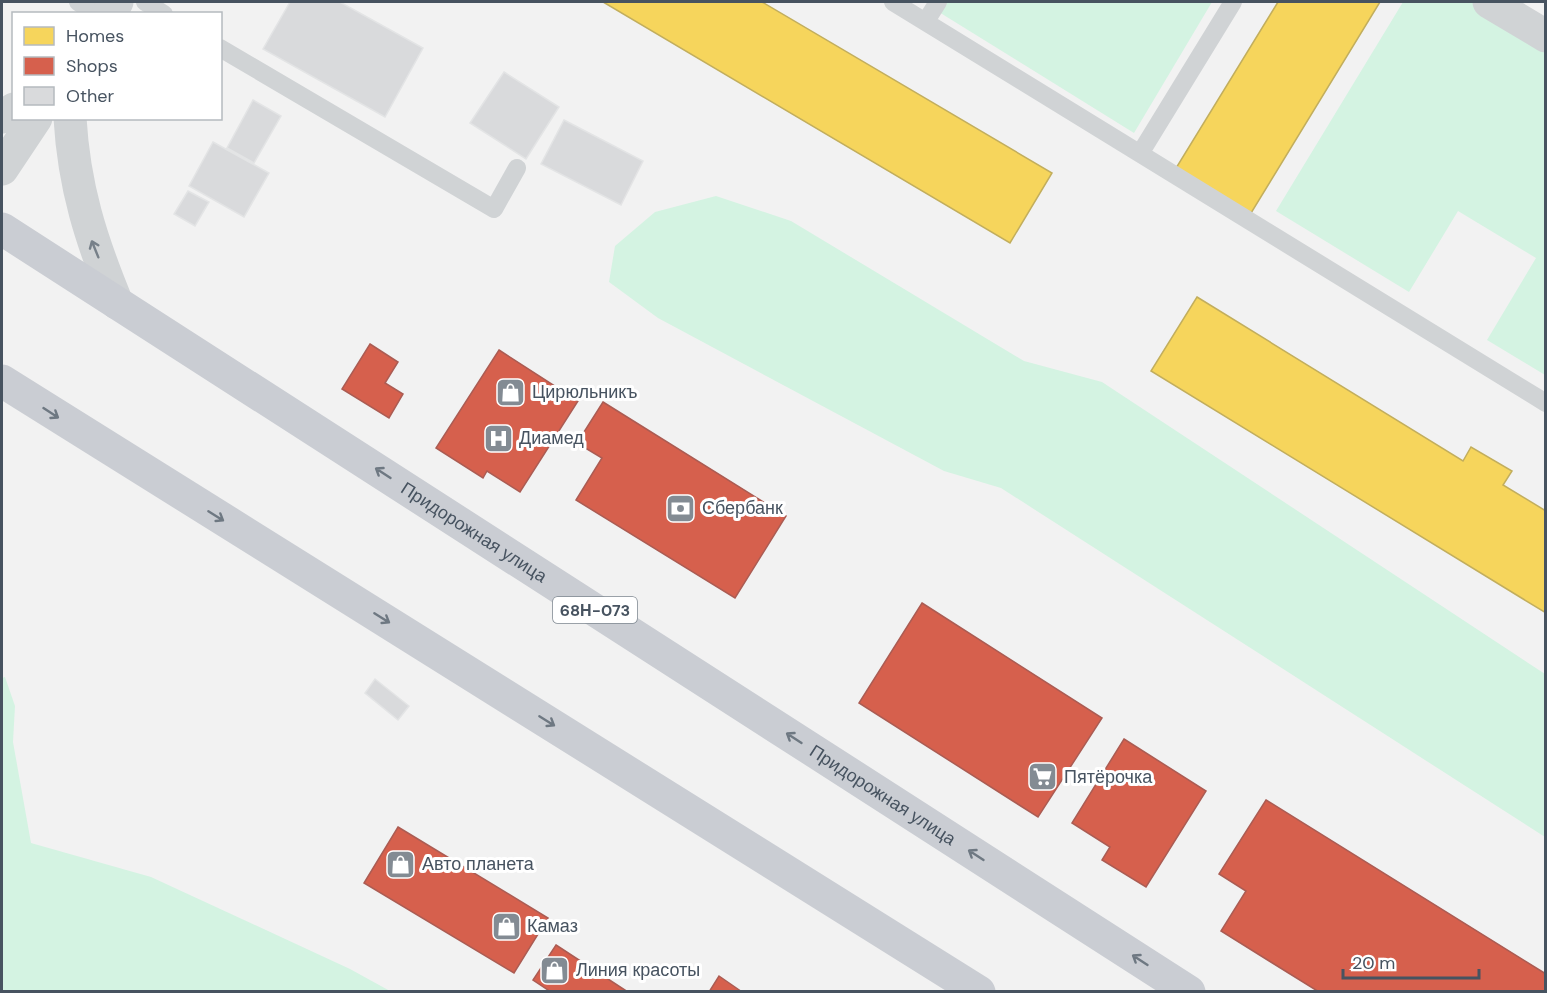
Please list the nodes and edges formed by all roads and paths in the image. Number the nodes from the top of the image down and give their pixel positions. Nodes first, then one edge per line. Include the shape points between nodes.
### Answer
1 (78, 2) edge
2 (145, 2) edge
3 (893, 2) edge
4 (938, 2) edge
5 (1233, 2) edge
6 (1489, 2) edge
7 (93, 12) edge
8 (161, 12) edge
9 (926, 21) junction
10 (1545, 36) edge
11 (222, 49) edge
12 (35, 120) edge
13 (70, 120) edge
14 (1141, 152) junction
15 (517, 168) dead end
16 (2, 169) edge
17 (2, 229) edge
18 (117, 303) junction
19 (2, 381) edge
20 (1545, 402) edge
21 (979, 992) edge
22 (1189, 992) edge

1 - 7 lane
2 - 8 lane
3 - 9 lane
4 - 9 lane
5 - 14 lane
6 - 10 street
9 - 14 lane
11 - 15 lane via 494,208
12 - 16 street
18 -> 13 street via 92,240 77,187
14 - 20 lane
17 - 18 main road, Придорожная улица / 68Н-073
22 -> 18 main road, Придорожная улица / 68Н-073
19 -> 21 main road

